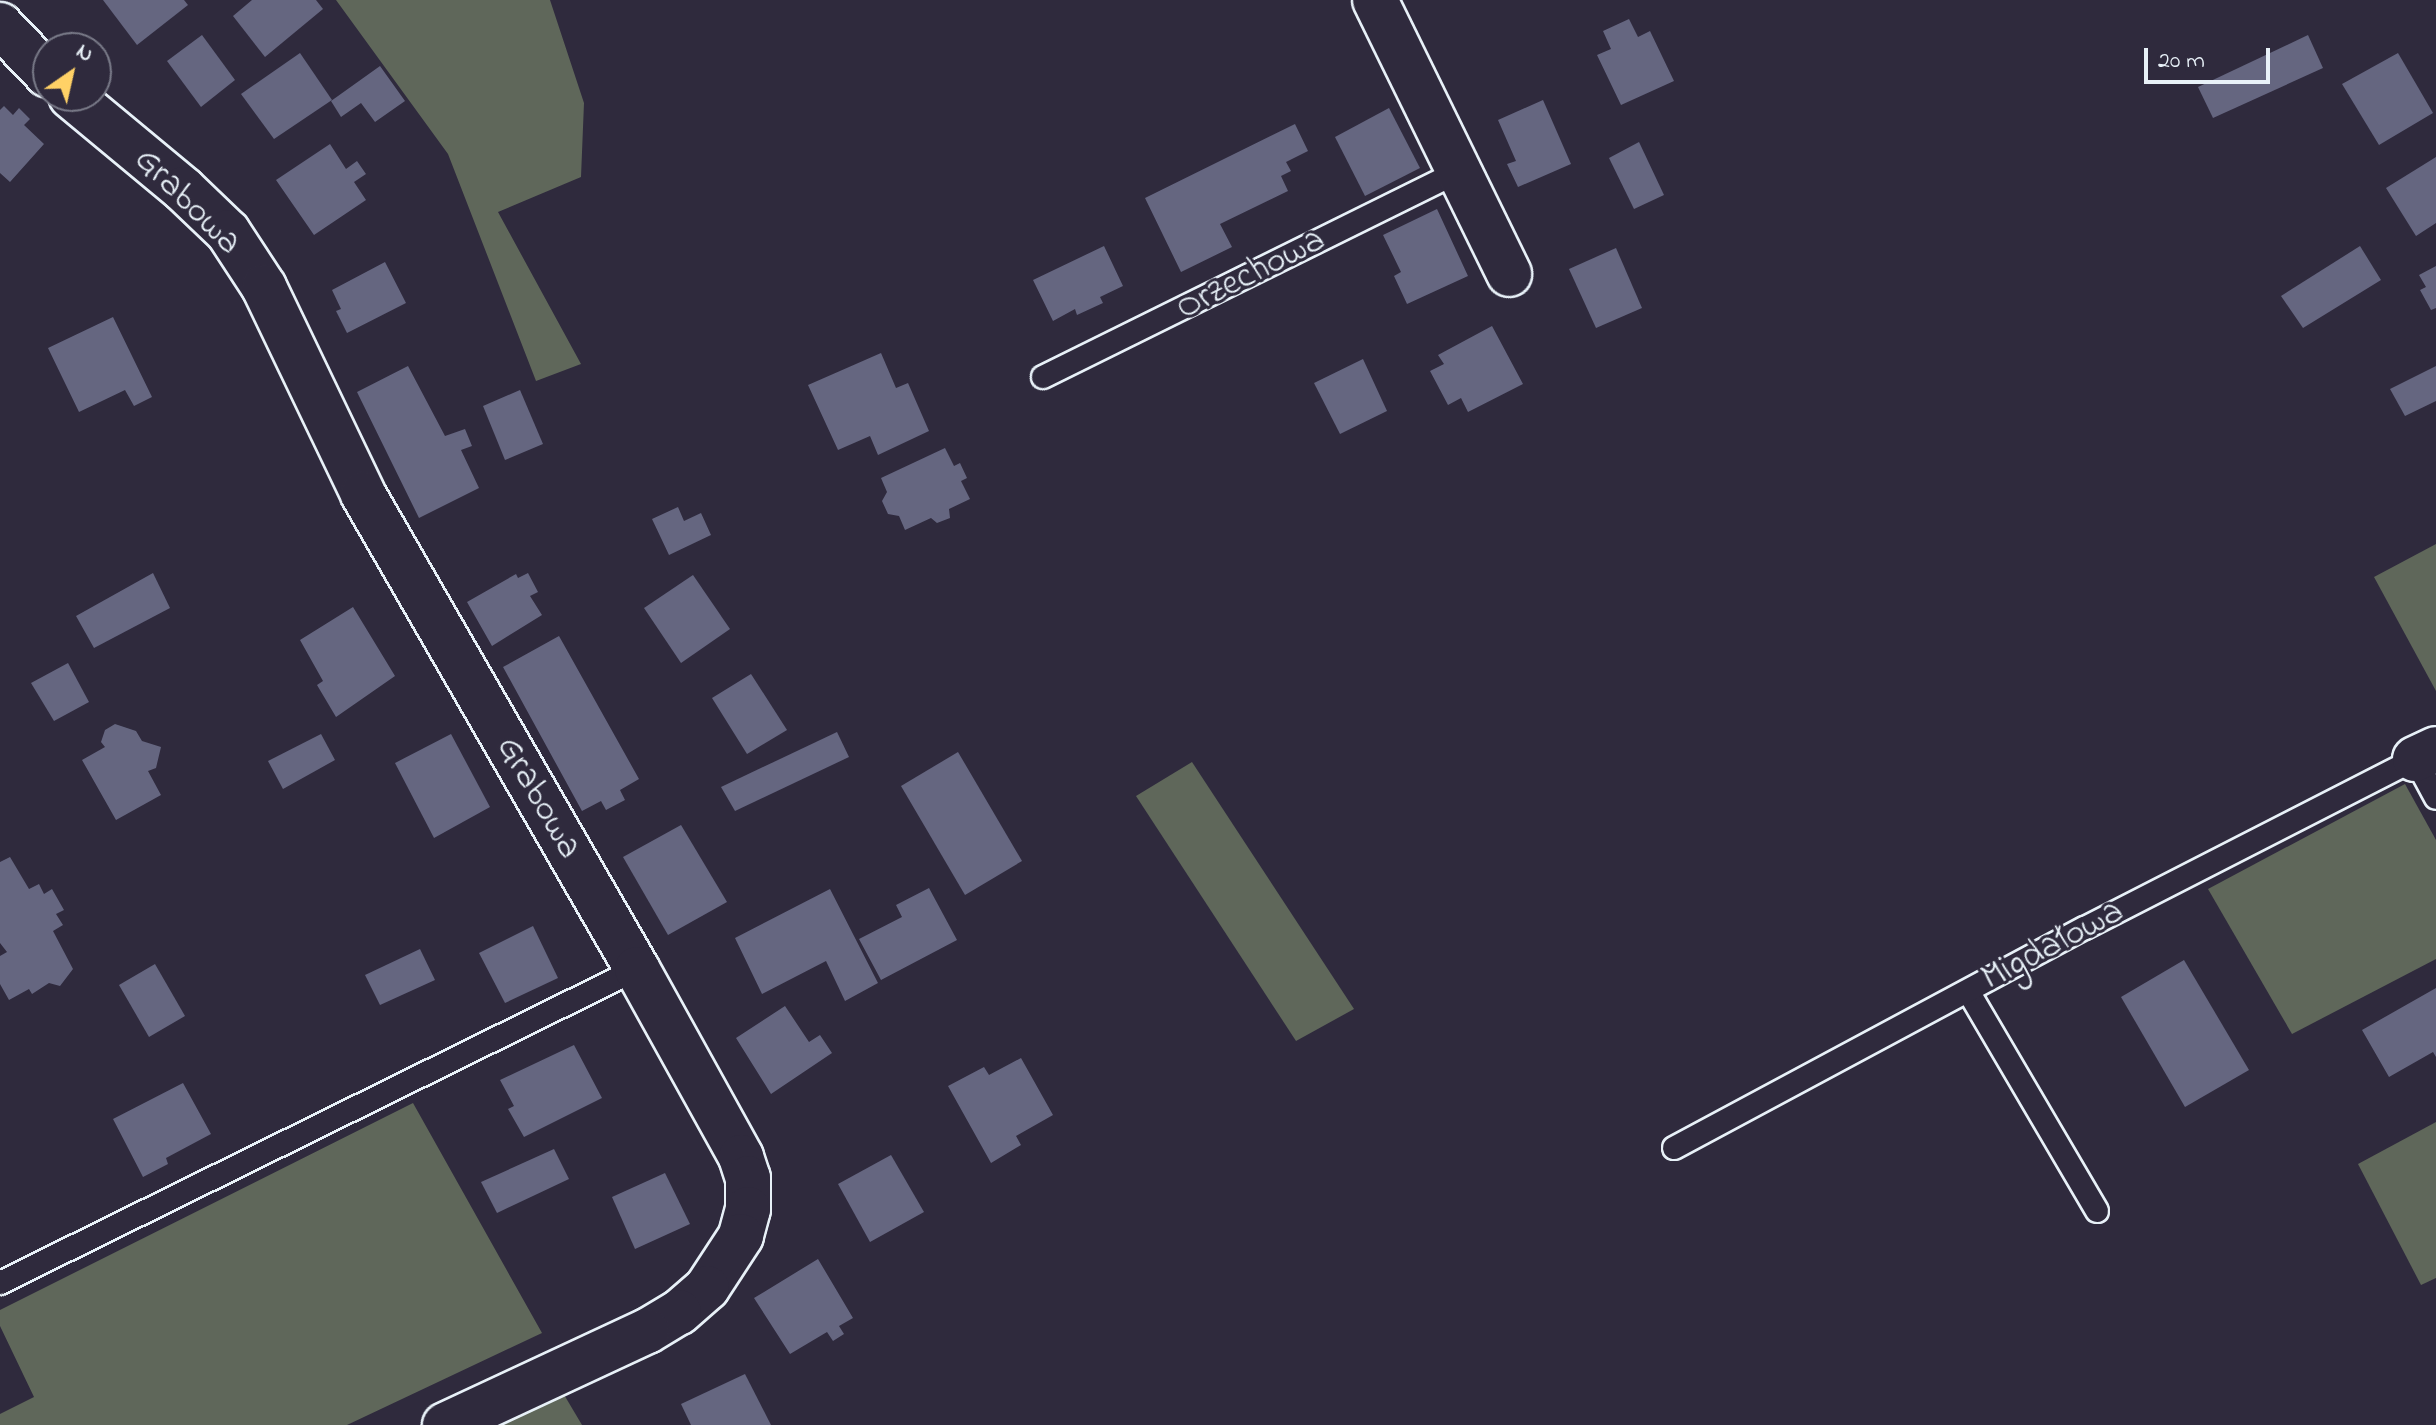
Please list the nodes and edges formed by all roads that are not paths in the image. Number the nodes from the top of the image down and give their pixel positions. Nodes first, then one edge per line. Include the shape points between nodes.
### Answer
1 (1375, 0) edge
2 (0, 25) edge
3 (32, 58) edge
4 (90, 112) edge
5 (1458, 172) junction
6 (1509, 274) dead end
7 (1043, 377) dead end
8 (2426, 754) edge
9 (2436, 798) edge
10 (637, 969) junction
11 (1968, 991) junction
12 (1674, 1148) dead end
13 (2097, 1211) dead end
14 (0, 1283) edge
15 (445, 1425) edge

1 - 5 street
2 - 3 street
4 - 10 street, Grabowa via 228,232 264,287 363,494
5 - 6 street
5 - 7 lane, Orzechowa
8 - 9 lane
8 - 11 lane, Migdałowa
10 - 14 lane
10 - 15 street, Grabowa via 741,1157 748,1178 741,1236 707,1288 679,1312
11 - 12 lane, Migdałowa
11 - 13 lane

